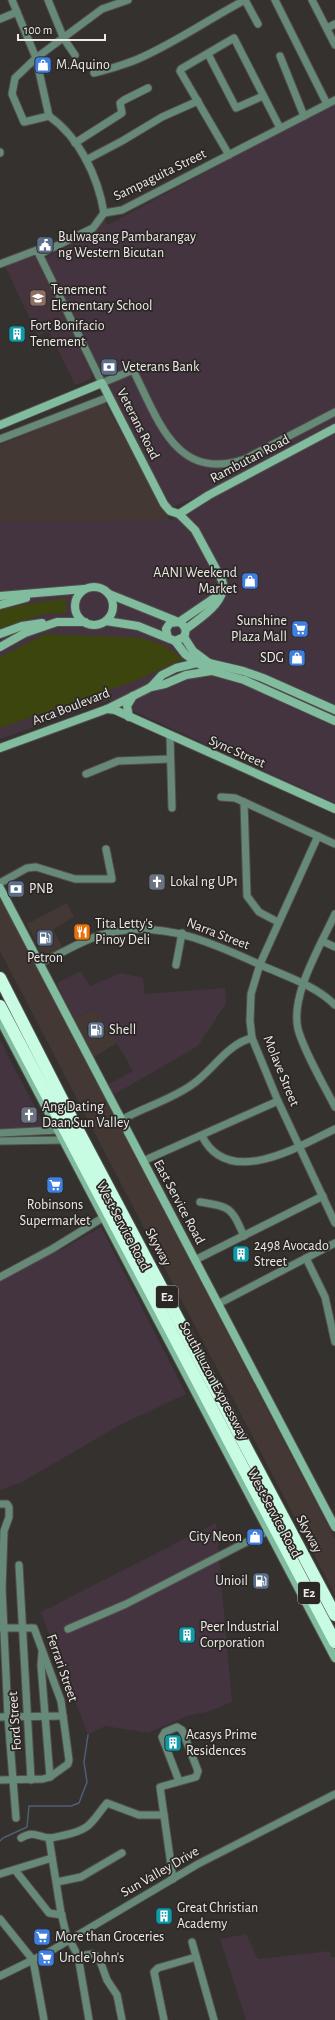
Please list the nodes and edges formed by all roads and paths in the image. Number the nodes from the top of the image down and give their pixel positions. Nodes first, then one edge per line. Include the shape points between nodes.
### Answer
1 (12, 0) edge
2 (48, 0) edge
3 (128, 0) edge
4 (245, 0) edge
5 (275, 0) edge
6 (313, 0) edge
7 (17, 12) junction
8 (0, 19) edge
9 (258, 24) dead end
10 (335, 24) edge
11 (326, 28) junction
12 (64, 39) junction
13 (335, 44) edge
14 (208, 54) junction
15 (75, 55) dead end
16 (280, 56) dead end
17 (36, 58) junction
18 (94, 73) dead end
19 (148, 88) dead end
20 (263, 96) junction
21 (335, 100) edge
22 (198, 101) junction
23 (327, 104) junction
24 (49, 116) junction
25 (304, 116) junction
26 (280, 128) junction
27 (75, 143) junction
28 (229, 155) junction
29 (86, 160) junction
30 (104, 213) junction
31 (40, 254) junction
32 (0, 264) edge
33 (102, 383) junction
34 (109, 397) junction
35 (335, 412) edge
36 (0, 425) edge
37 (335, 428) edge
38 (0, 439) edge
39 (179, 514) junction
40 (84, 589) junction
41 (221, 593) junction
42 (42, 594) junction
43 (109, 594) junction
44 (0, 596) edge
45 (0, 605) edge
46 (106, 621) junction
47 (177, 621) junction
48 (57, 622) junction
49 (85, 622) junction
50 (185, 633) junction
51 (0, 634) edge
52 (172, 639) junction
53 (0, 647) edge
54 (197, 664) junction
55 (210, 667) junction
56 (151, 687) junction
57 (133, 696) junction
58 (107, 709) junction
59 (335, 710) edge
60 (129, 717) junction
61 (335, 721) edge
62 (170, 736) junction
63 (0, 748) edge
64 (170, 759) junction
65 (86, 774) dead end
66 (222, 797) dead end
67 (244, 802) junction
68 (172, 808) dead end
69 (335, 809) edge
70 (318, 836) junction
71 (335, 844) edge
72 (106, 849) dead end
73 (0, 883) edge
74 (0, 888) edge
75 (335, 914) edge
76 (278, 922) junction
77 (182, 933) junction
78 (322, 941) junction
79 (335, 947) edge
80 (40, 963) junction
81 (260, 964) junction
82 (176, 965) dead end
83 (0, 974) edge
84 (0, 978) edge
85 (303, 984) junction
86 (0, 999) edge
87 (335, 1005) edge
88 (0, 1006) edge
89 (0, 1020) edge
90 (252, 1038) junction
91 (278, 1101) junction
92 (335, 1107) edge
93 (121, 1120) junction
94 (335, 1129) edge
95 (58, 1130) junction
96 (0, 1133) edge
97 (26, 1136) junction
98 (202, 1136) junction
99 (0, 1140) edge
100 (63, 1140) junction
101 (299, 1146) junction
102 (143, 1161) junction
103 (323, 1196) junction
104 (200, 1202) dead end
105 (104, 1217) junction
106 (335, 1222) edge
107 (244, 1236) junction
108 (335, 1242) edge
109 (306, 1258) junction
110 (195, 1260) junction
111 (0, 1277) edge
112 (218, 1304) junction
113 (335, 1342) edge
114 (2, 1504) edge
115 (334, 1522) edge
116 (268, 1531) junction
117 (19, 1565) dead end
118 (335, 1608) edge
119 (335, 1615) edge
120 (2, 1628) edge
121 (22, 1628) junction
122 (68, 1628) dead end
123 (335, 1634) edge
124 (335, 1642) edge
125 (43, 1652) junction
126 (335, 1658) edge
127 (63, 1716) junction
128 (4, 1717) edge
129 (27, 1717) junction
130 (45, 1717) junction
131 (50, 1777) junction
132 (0, 1780) edge
133 (13, 1780) junction
134 (31, 1780) junction
135 (178, 1781) junction
136 (335, 1794) edge
137 (164, 1815) junction
138 (16, 1818) dead end
139 (21, 1838) dead end
140 (49, 1838) junction
141 (122, 1853) dead end
142 (52, 1858) junction
143 (15, 1870) junction
144 (0, 1874) edge
145 (173, 1878) junction
146 (57, 1882) junction
147 (62, 1915) junction
148 (1, 1923) edge
149 (70, 1940) junction
150 (192, 1942) dead end
151 (78, 1956) junction
152 (196, 1957) junction
153 (33, 1960) junction
154 (0, 1976) edge
155 (44, 2020) edge
156 (89, 2020) edge
157 (122, 2020) edge
158 (164, 2020) edge
159 (214, 2020) edge

1 - 7 street
2 - 12 street
3 - 12 street via 102,9
4 - 9 street
4 - 18 street via 138,59
5 - 23 street
6 - 11 street
7 - 8 street
7 - 17 street
10 - 11 street
11 - 13 street
12 - 15 street
12 - 17 street
14 - 20 street via 236,108
14 - 20 street via 234,38
14 - 22 street via 181,69
16 - 25 street
17 - 24 street
17 - 24 street via 15,78 12,94 24,122
19 - 27 street via 120,103 122,113
20 - 26 street
21 - 23 street, Sampaguita Street
22 - 28 street
22 - 29 street via 162,117
23 - 25 street, Sampaguita Street
24 - 27 street via 60,123
25 - 26 street, Sampaguita Street
26 - 28 street, Sampaguita Street
27 - 29 street
28 - 30 street, Sampaguita Street via 122,210
29 - 30 street via 101,195
30 - 31 street, Sampaguita Street via 93,228
31 - 32 street, Sampaguita Street via 33,250
31 - 33 street, Veterans Road
33 - 34 main road, Veterans Road
33 - 35 street, Veterans Road via 133,370 168,438 181,452 202,463 223,465 245,459
33 - 36 main road
34 - 38 street
34 - 39 main road, Veterans Road via 164,504 170,511
37 - 39 main road, Rambutan Road via 209,495
39 - 41 main road, Veterans Road via 195,530 222,580 224,585
40 - 42 main road
40 - 43 main road via 97,587
40 - 49 main road via 77,598 75,607 78,616
41 - 47 main road
41 - 50 main road via 209,611
42 - 44 main road
42 - 45 main road
43 - 46 main road via 113,607
43 - 47 main road
46 - 49 main road via 95,624
46 - 52 main road, Arca Boulevard via 138,626
47 - 50 main road, Arca Boulevard
47 - 52 main road via 167,626 166,632
48 - 49 main road
48 - 51 main road via 22,626
48 - 53 main road via 25,633
50 - 52 main road
50 - 55 main road, Arca Boulevard via 193,651
52 - 54 main road, Arca Boulevard
54 - 55 main road, Arca Boulevard
54 - 56 main road, Arca Boulevard via 176,668 162,675
55 - 56 main road, Arca Boulevard
55 - 59 main road, Arca Boulevard via 263,678
55 - 61 main road, Arca Boulevard
56 - 57 main road, Arca Boulevard
57 - 58 main road, Arca Boulevard
57 - 60 main road via 127,706
58 - 60 main road, Sync Street
58 - 63 main road, Arca Boulevard
60 - 62 main road, Sync Street
62 - 64 street
62 - 69 main road, Sync Street
64 - 65 street via 118,761
64 - 68 street
66 - 67 street
67 - 70 street
67 - 76 street via 247,896 259,912
70 - 71 street
70 - 76 street, Molave Street
72 - 73 street via 112,879 75,878 36,867 27,868
74 - 80 main road, East Service Road
75 - 78 street
76 - 81 street, Molave Street
77 - 80 street, Narra Street via 146,929 111,932
77 - 81 street, Narra Street
77 - 82 street
78 - 79 street
78 - 85 street
80 - 93 main road, East Service Road
81 - 85 street, Narra Street
81 - 90 street, Molave Street via 251,994
83 - 118 highway, South Luzon Expressway / E2
84 - 119 highway, Skyway / E2
85 - 87 street, Narra Street via 320,992
85 - 92 street via 298,999 298,1029
86 - 123 highway, Skyway / E2
88 - 124 highway, South Luzon Expressway / E2
89 - 95 main road, West Service Road
90 - 91 street, Molave Street
90 - 93 street via 232,1047 192,1085
91 - 98 street
91 - 101 street, Molave Street
93 - 102 main road, East Service Road
94 - 101 street
95 - 97 street
95 - 100 main road, West Service Road
96 - 97 street
97 - 99 street
97 - 100 street
98 - 101 street via 212,1152 221,1157 240,1161 268,1159
98 - 102 street
100 - 105 main road, West Service Road
101 - 103 street, Molave Street
102 - 110 main road, East Service Road
103 - 106 street, Molave Street
103 - 107 street
104 - 107 street via 226,1207 233,1212
105 - 111 street
105 - 116 main road, West Service Road
107 - 110 street
108 - 109 street
109 - 112 street
109 - 113 street via 325,1297
110 - 112 main road, East Service Road
112 - 115 main road, East Service Road
114 - 120 street via 9,1507 9,1517 4,1531
116 - 122 street via 126,1604
116 - 126 main road, West Service Road
117 - 121 street, Ford Street
120 - 121 street
120 - 128 street
121 - 125 street, Ferrari Street via 34,1628
121 - 129 street, Ford Street
125 - 127 street, Ferrari Street via 61,1702
125 - 130 street via 41,1665
127 - 130 street
127 - 131 street, Ferrari Street via 69,1763
128 - 129 street
128 - 133 street
129 - 130 street
129 - 134 street, Ford Street
130 - 131 street
131 - 134 street, Ferrari Street
132 - 133 street, Ferrari Street
133 - 134 street, Ferrari Street
133 - 138 street
135 - 135 street via 196,1777 198,1771 182,1730 177,1727 165,1732 162,1737
135 - 137 street via 160,1787
136 - 145 street, Sun Valley Drive
137 - 140 street via 133,1814 107,1803 94,1822 84,1829
137 - 145 street
139 - 140 street via 28,1834
140 - 142 street
141 - 146 street via 81,1877
142 - 143 street
142 - 146 street
143 - 144 street
143 - 147 street via 49,1913
145 - 149 street, Sun Valley Drive
146 - 147 street
147 - 149 street
148 - 153 street
149 - 151 street
149 - 153 street, Sun Valley Drive
150 - 152 street
151 - 156 street
151 - 157 street via 97,1956 107,1980 117,1995
152 - 158 street via 158,1968 154,1972
152 - 159 street
153 - 154 street, Sun Valley Drive
153 - 155 street

